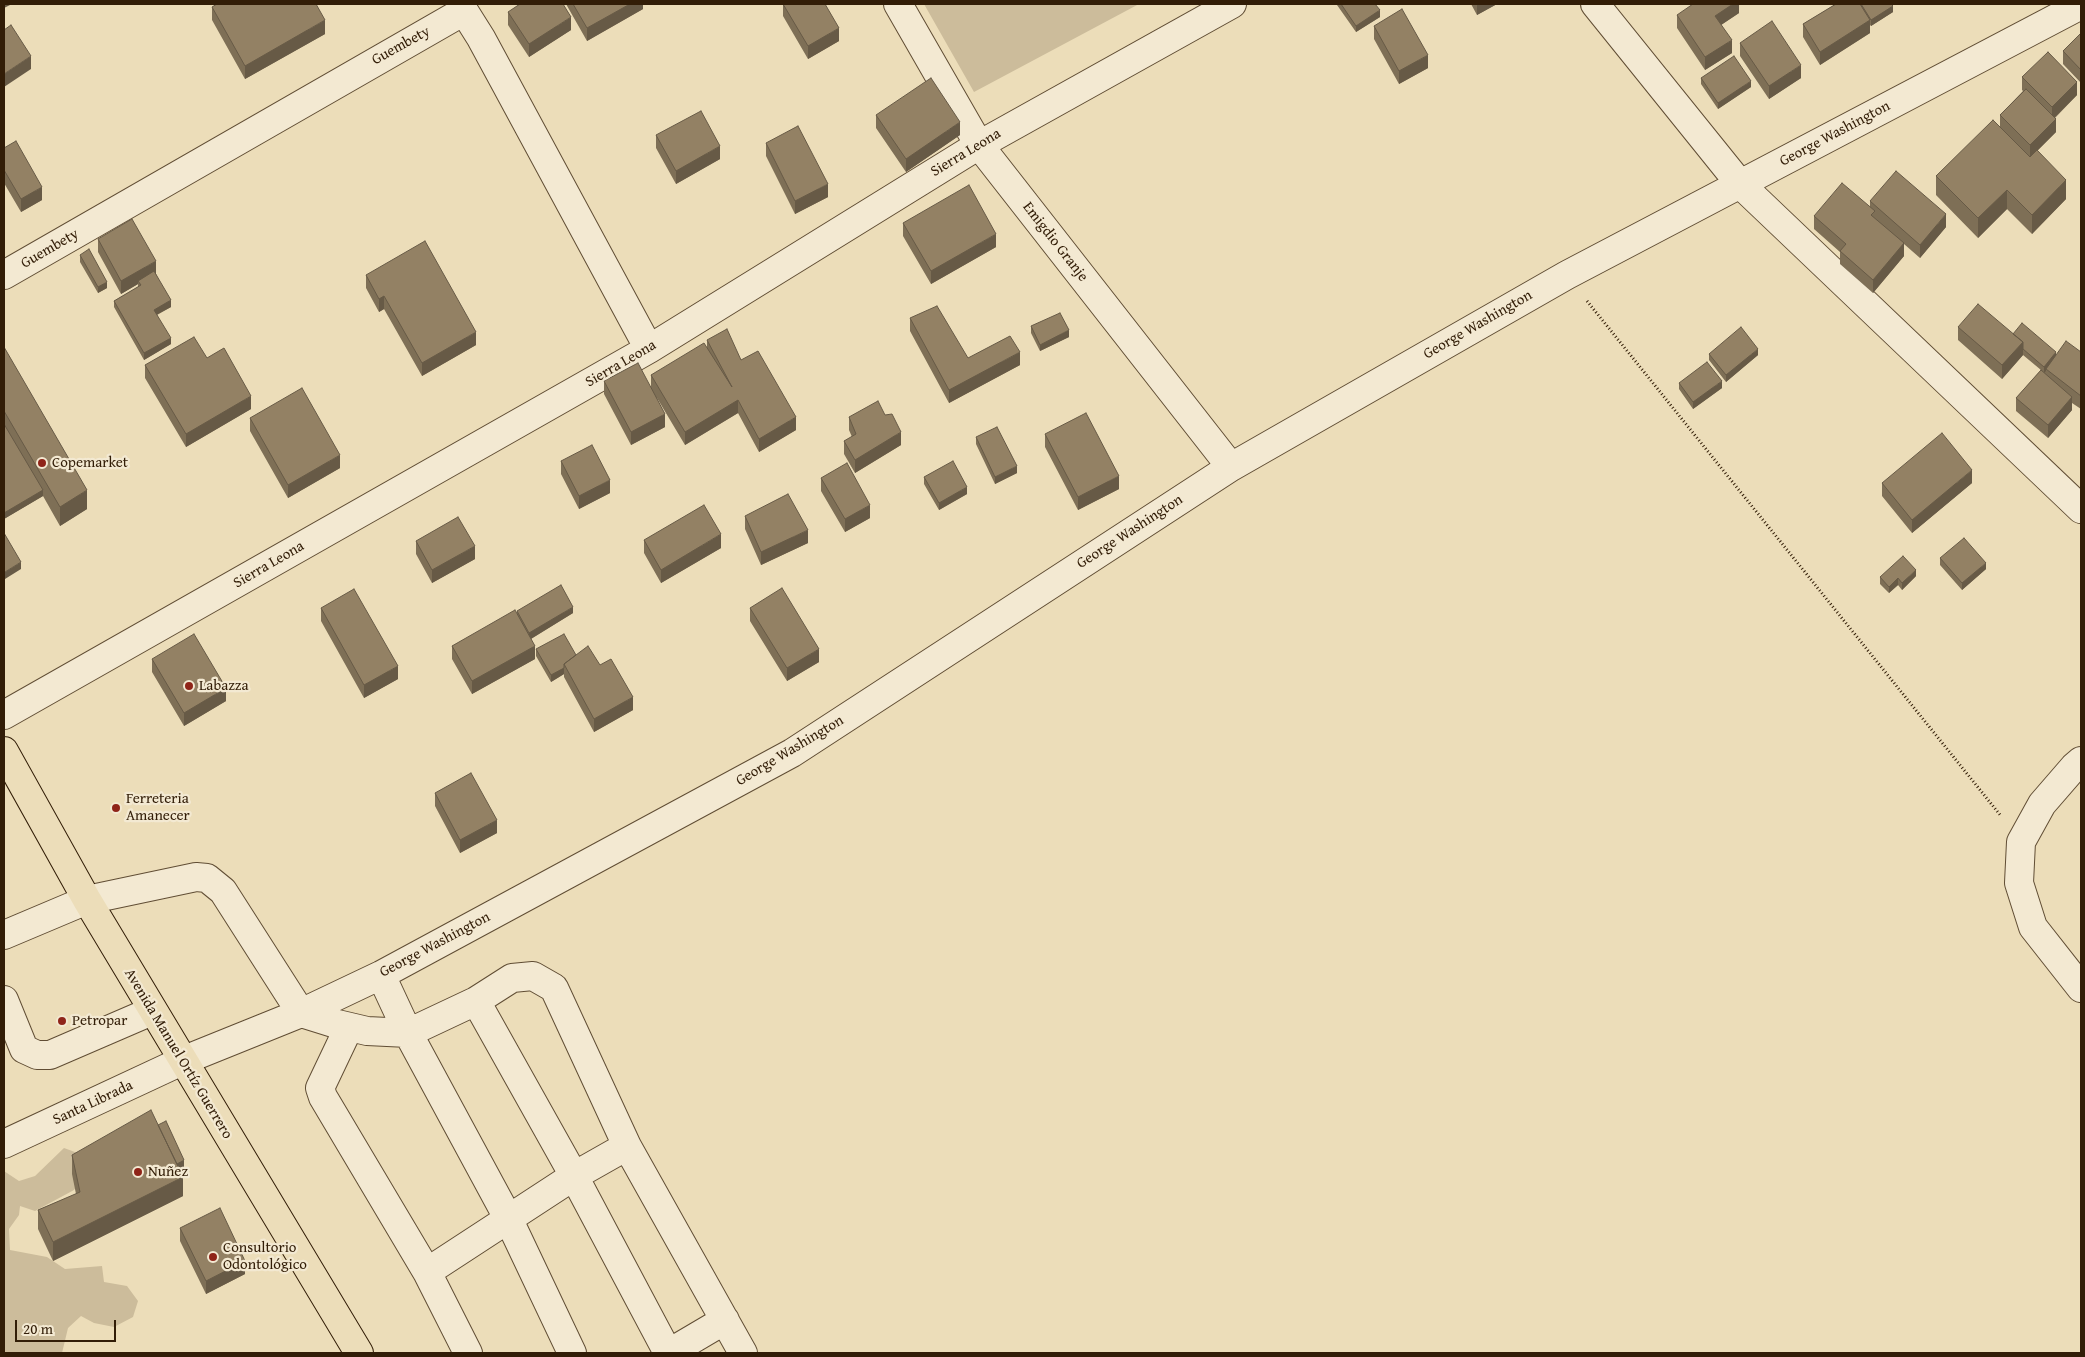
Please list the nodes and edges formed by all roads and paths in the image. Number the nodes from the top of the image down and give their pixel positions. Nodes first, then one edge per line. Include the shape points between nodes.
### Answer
1 (898, 4) edge
2 (1232, 4) edge
3 (1594, 4) edge
4 (2081, 5) edge
5 (462, 7) edge
6 (979, 145) junction
7 (1740, 184) junction
8 (4, 275) edge
9 (1567, 275) junction
10 (648, 349) junction
11 (1231, 467) junction
12 (2075, 494) edge
13 (4, 715) edge
14 (4, 751) edge
15 (2081, 761) edge
16 (2021, 842) junction
17 (86, 900) junction
18 (4, 934) edge
19 (381, 974) junction
20 (2081, 988) edge
21 (4, 1000) edge
22 (476, 1001) junction
23 (152, 1010) junction
24 (301, 1013) junction
25 (349, 1027) junction
26 (408, 1033) junction
27 (182, 1061) junction
28 (4, 1144) edge
29 (627, 1146) junction
30 (574, 1176) junction
31 (508, 1218) junction
32 (427, 1272) junction
33 (725, 1320) junction
34 (359, 1353) edge
35 (468, 1353) edge
36 (572, 1353) edge
37 (668, 1353) edge
38 (743, 1353) edge

1 - 6 street, Emigdio Granje
2 - 6 street, Sierra Leona
3 - 7 street
4 - 7 street, George Washington
5 - 8 street, Guembety
5 - 10 street, Guembety
6 - 10 street, Sierra Leona
6 - 11 street, Emigdio Granje
7 - 9 street, George Washington
7 - 12 street
9 - 11 street, George Washington
9 - 16 path
10 - 13 street, Sierra Leona
11 - 19 street, George Washington via 792,754
14 - 17 main road, Avenida Manuel Ortíz Guerrero
15 - 16 street via 2042,804
16 - 20 street via 2019,883 2033,928
17 - 18 street
17 - 23 main road, Avenida Manuel Ortíz Guerrero
17 - 24 street via 196,876 207,878 224,891
19 - 24 street, George Washington
19 - 26 street
21 - 23 street via 24,1049 37,1055 50,1055
22 - 26 street
22 - 29 street via 512,978 533,976 554,988
22 - 30 street
23 - 27 main road, Avenida Manuel Ortíz Guerrero
24 - 25 street
24 - 27 street, George Washington
25 - 26 street
25 - 32 street via 320,1088
26 - 31 street
27 - 28 street, Santa Librada
27 - 34 main road, Avenida Manuel Ortíz Guerrero
29 - 30 street
29 - 33 street
30 - 31 street
30 - 37 street
31 - 32 street
31 - 36 street
32 - 35 street
33 - 37 street
33 - 38 street

